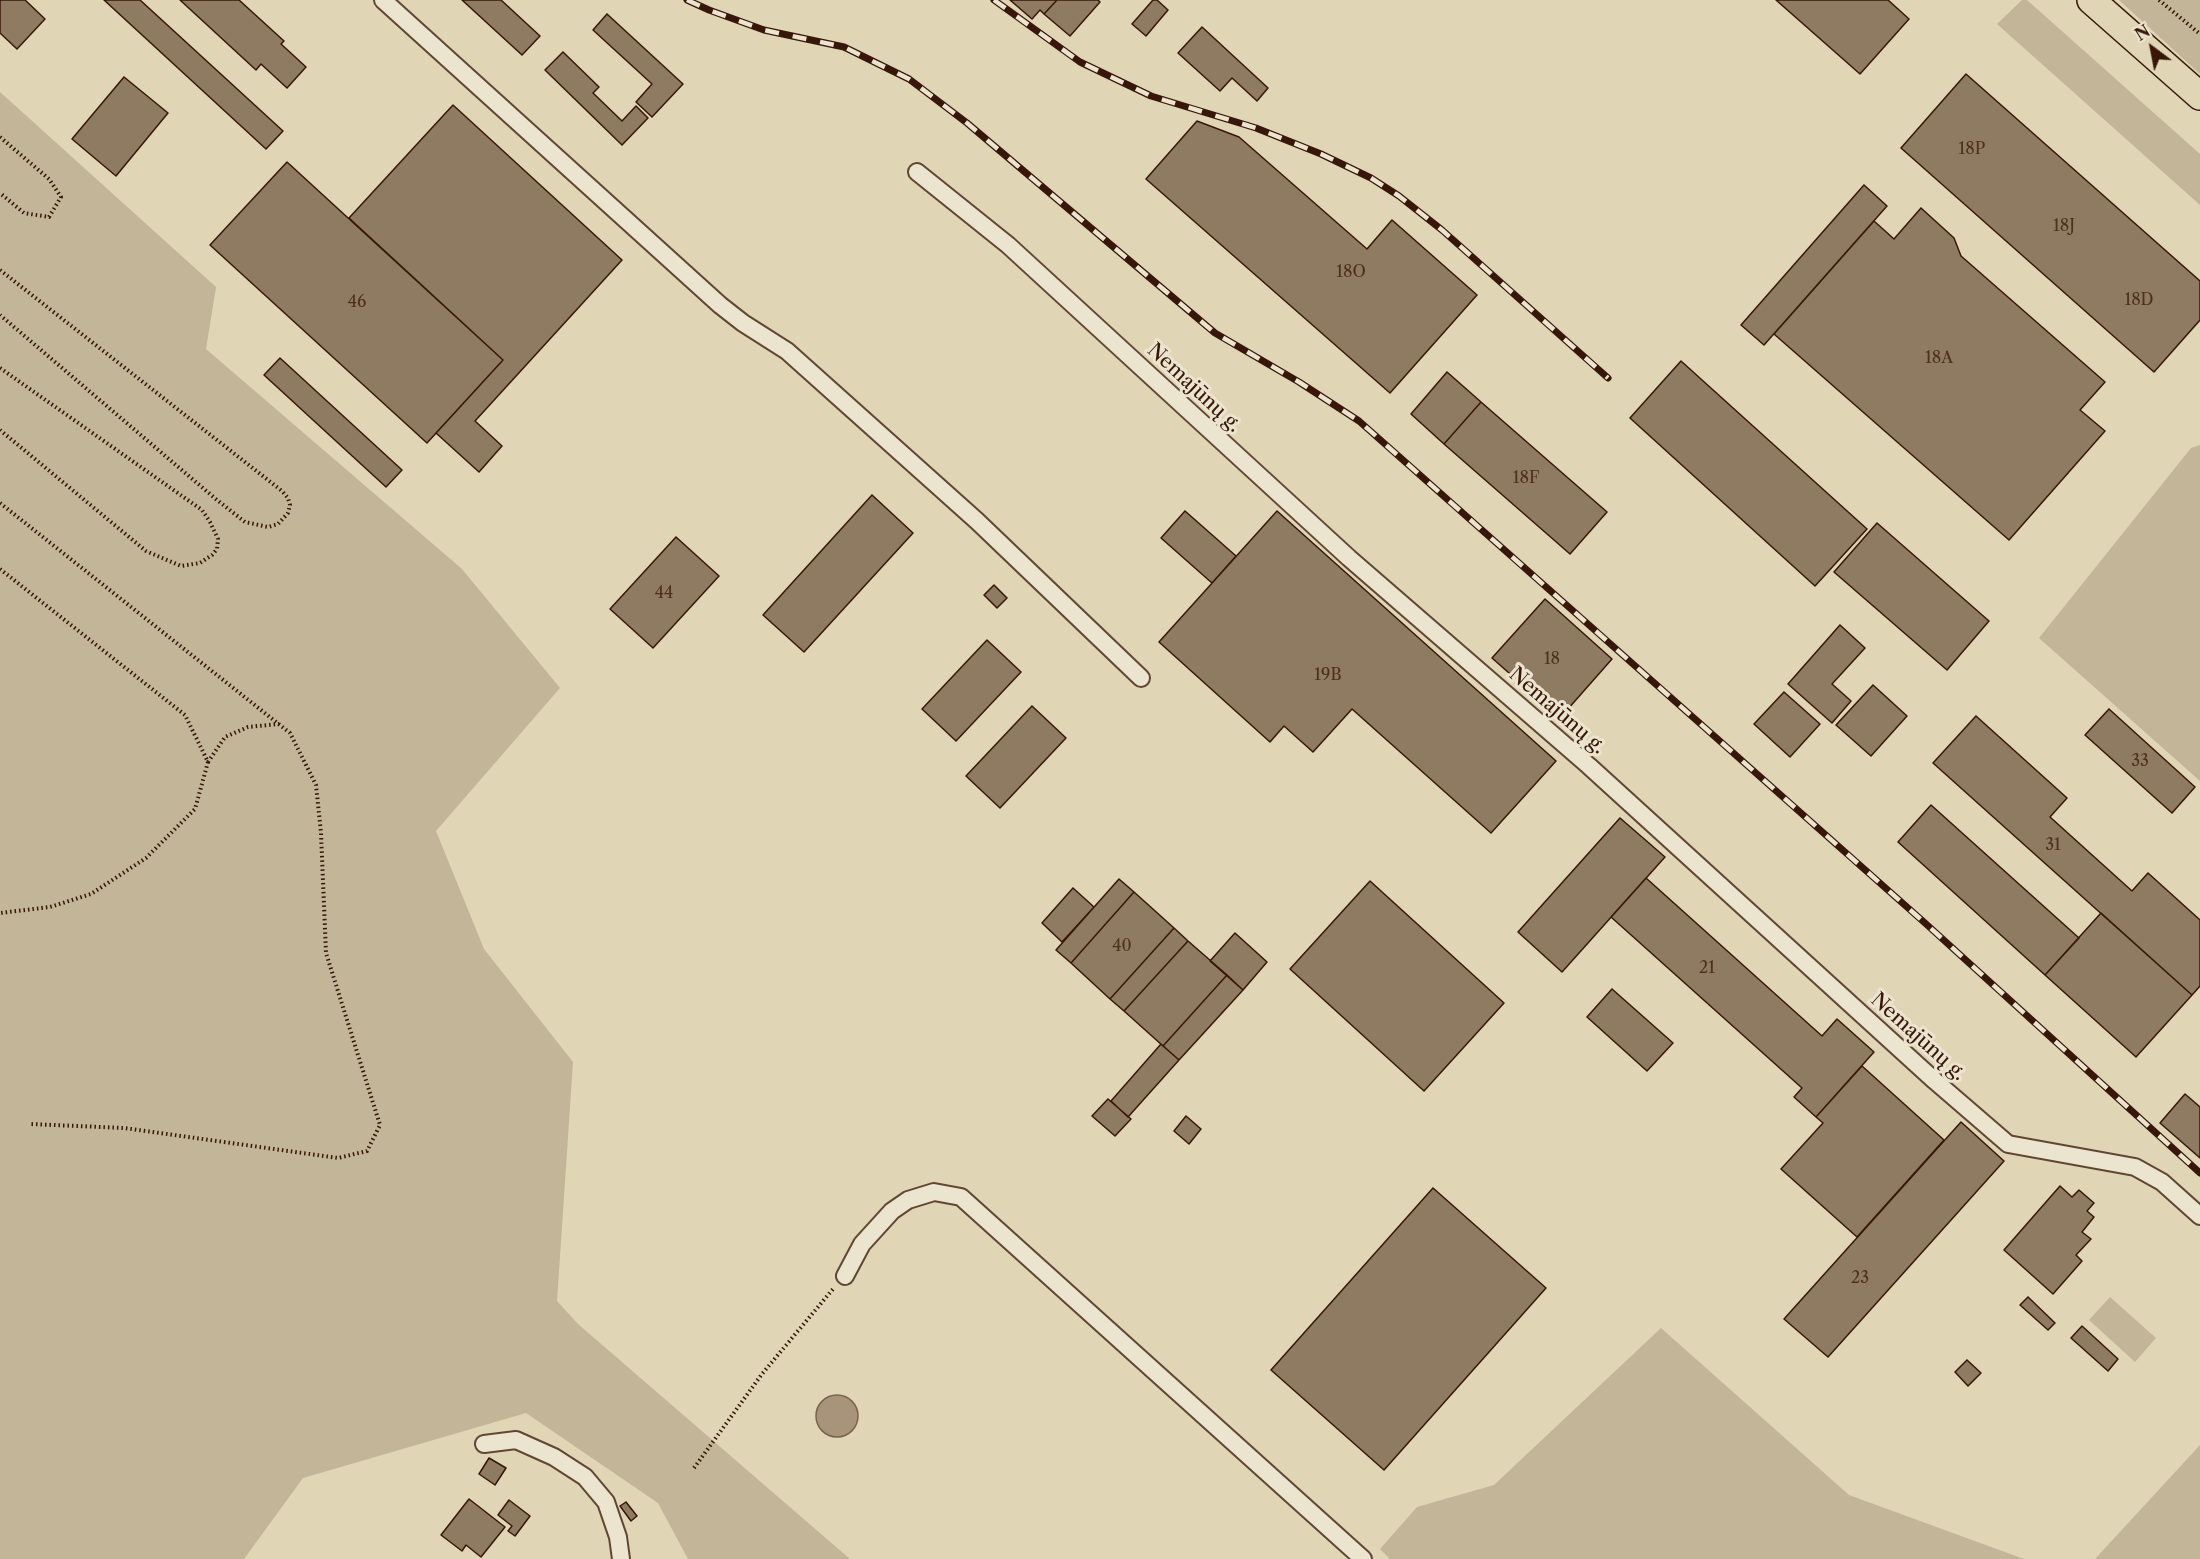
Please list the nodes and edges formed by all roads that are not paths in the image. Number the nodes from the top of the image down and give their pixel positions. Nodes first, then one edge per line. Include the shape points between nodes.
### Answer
1 (383, 0) edge
2 (2091, 0) edge
3 (2200, 96) edge
4 (918, 172) dead end
5 (1141, 678) dead end
6 (2200, 1216) edge
7 (844, 1276) road end
8 (484, 1444) dead end
9 (621, 1559) edge
10 (1363, 1559) edge

1 - 5 street via 720,305 787,351 977,521
2 - 3 main road
4 - 6 street, Nemajūnų g. via 1008,245 1349,558 1589,766 2008,1144 2135,1167 2162,1182
7 - 10 street via 862,1244 892,1211 908,1200 934,1192 961,1197
8 - 9 street via 516,1440 585,1477 606,1502

